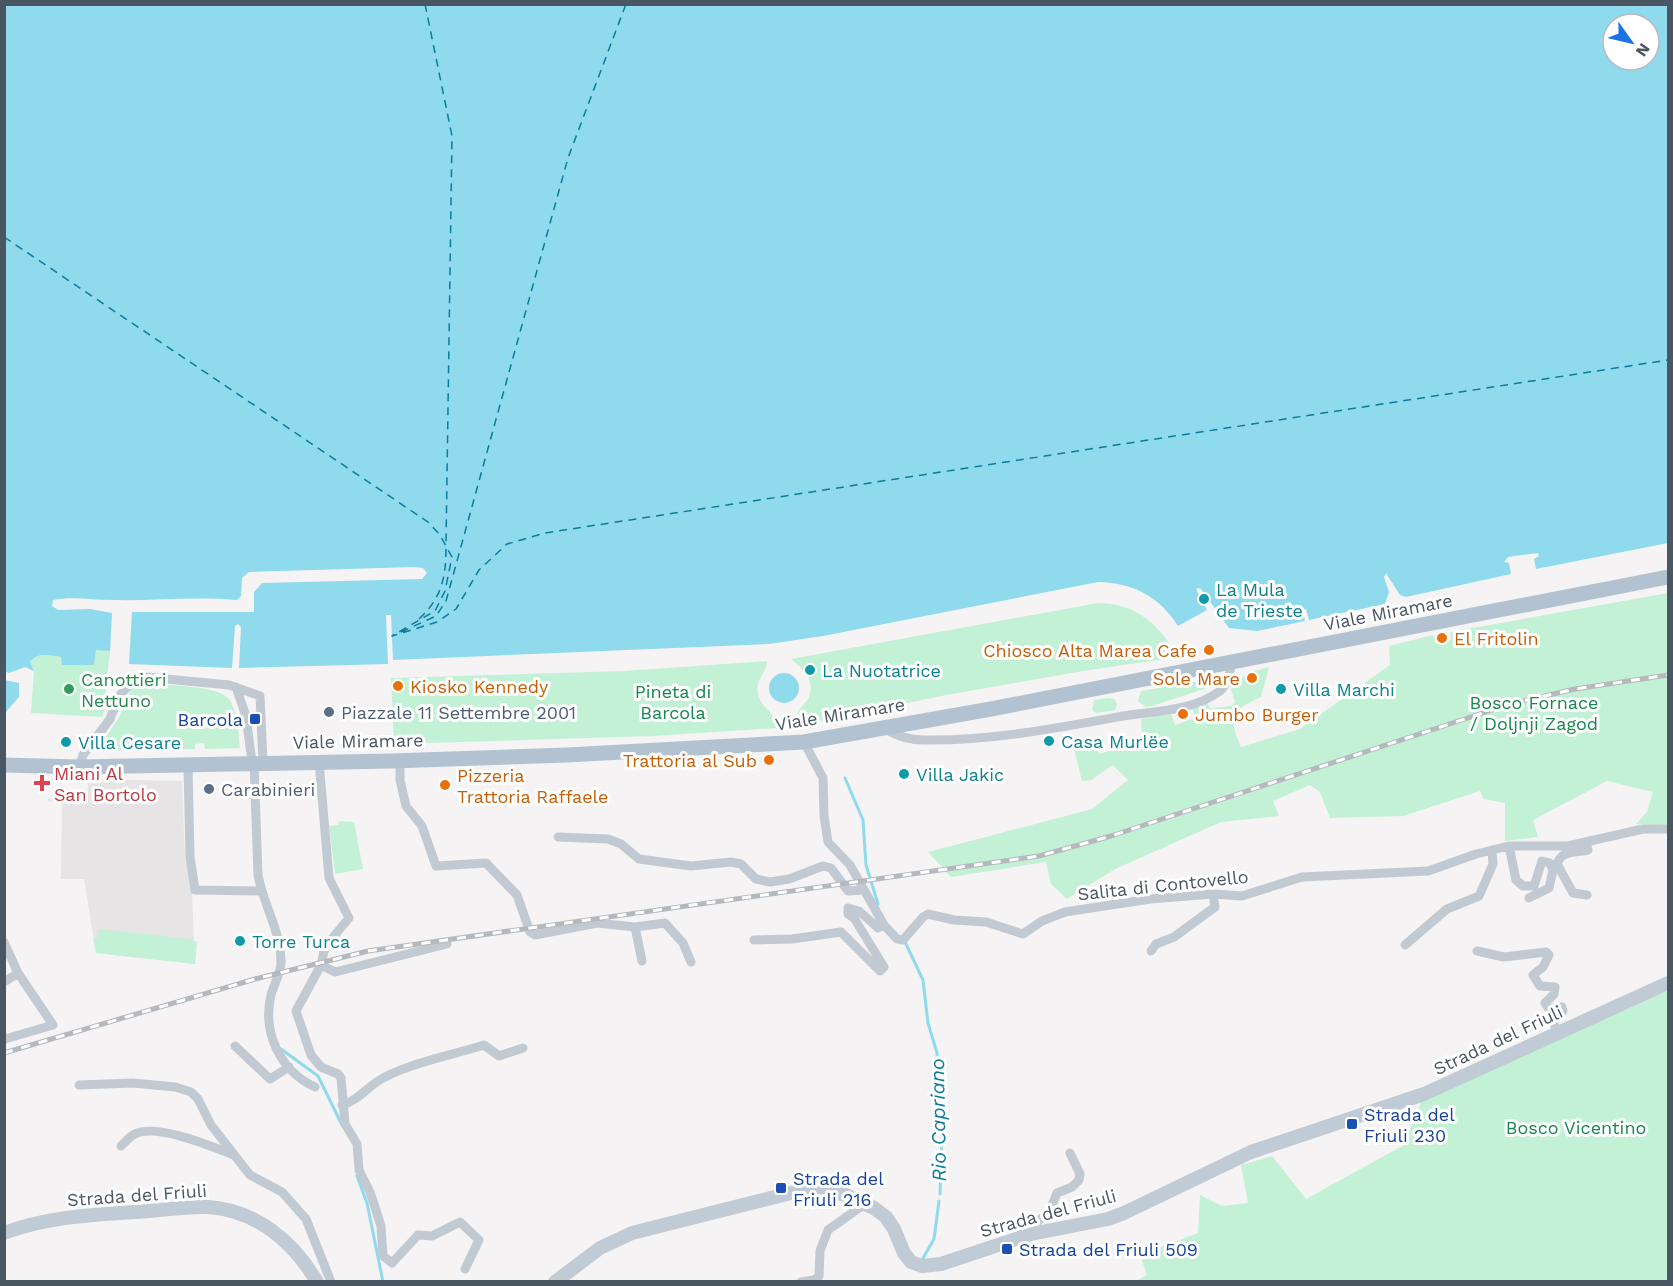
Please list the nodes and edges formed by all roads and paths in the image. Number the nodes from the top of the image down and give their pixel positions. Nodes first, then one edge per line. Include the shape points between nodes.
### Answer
1 (1668, 577) edge
2 (1232, 662) junction
3 (236, 687) junction
4 (883, 727) junction
5 (804, 742) junction
6 (400, 760) junction
7 (319, 761) junction
8 (256, 762) junction
9 (4, 765) edge
10 (188, 766) junction
11 (79, 767) junction
12 (1668, 829) edge
13 (558, 837) dead end
14 (1586, 842) junction
15 (1509, 846) junction
16 (1492, 850) junction
17 (864, 890) junction
18 (261, 891) junction
19 (1213, 894) junction
20 (1587, 895) dead end
21 (1529, 898) dead end
22 (884, 925) junction
23 (635, 927) junction
24 (754, 940) dead end
25 (4, 942) edge
26 (447, 944) dead end
27 (1405, 945) dead end
28 (1151, 951) dead end
29 (1477, 951) dead end
30 (642, 961) dead end
31 (691, 962) dead end
32 (321, 965) junction
33 (18, 973) junction
34 (4, 982) edge
35 (1668, 983) edge
36 (1558, 1032) junction
37 (4, 1039) edge
38 (235, 1046) dead end
39 (523, 1048) dead end
40 (289, 1067) junction
41 (79, 1085) dead end
42 (315, 1087) dead end
43 (342, 1105) junction
44 (121, 1146) dead end
45 (1070, 1153) dead end
46 (234, 1155) junction
47 (866, 1203) junction
48 (4, 1233) edge
49 (1031, 1234) junction
50 (465, 1269) dead end
51 (316, 1281) edge
52 (331, 1281) edge
53 (555, 1281) edge
54 (801, 1281) edge

1 - 2 main road, Viale Miramare
2 - 4 main road, Viale Miramare
2 - 4 street via 1219,691 1185,706 1156,712 965,738 912,739
3 - 8 street
3 - 8 street via 260,696
3 - 11 street via 136,678 119,696 110,719 83,755
4 - 5 main road, Viale Miramare
5 - 6 main road, Viale Miramare
5 - 17 street via 823,778 828,842 850,865
6 - 7 main road, Viale Miramare
6 - 23 street via 406,806 422,826 436,866 486,863 517,895 530,932 536,935 597,923
7 - 8 main road, Viale Miramare
7 - 32 street via 329,878 349,918 325,947
8 - 10 main road, Viale Miramare
8 - 18 street
9 - 11 main road, Viale Miramare
10 - 11 main road, Viale Miramare
10 - 18 street via 190,857 195,890
12 - 14 street, Salita di Contovello via 1643,829
13 - 17 street via 608,839 639,859 691,866 741,864 756,879 770,882 823,866 831,868 848,891
14 - 15 street, Salita di Contovello via 1568,846
14 - 20 street via 1588,850 1565,853 1557,864 1573,893
15 - 16 street, Salita di Contovello
15 - 21 street via 1516,880 1523,886 1534,886 1542,861 1550,863 1549,888
16 - 19 street, Salita di Contovello via 1428,871 1302,877 1242,896
16 - 27 street via 1493,864 1479,896 1447,909
17 - 22 street
18 - 40 street via 282,961 269,1002 268,1024 277,1050
19 - 22 street, Salita di Contovello via 1065,912 1023,934 986,922 928,914 903,940
19 - 28 street via 1215,907
22 - 24 street via 878,928 859,911 848,909 884,967 880,971 841,932
23 - 30 street
23 - 31 street via 665,923 683,943
25 - 33 street
26 - 32 street via 335,972
29 - 36 street via 1504,957 1546,952 1549,955 1533,975 1540,986 1555,987 1545,1004 1549,1009 1562,1007 1553,1022
32 - 43 street via 297,1004 296,1017 311,1055 321,1067 341,1078
33 - 34 street
33 - 37 street via 53,1025
35 - 36 main road, Strada del Friuli
36 - 49 main road, Strada del Friuli via 1424,1094 1251,1152 1124,1213
38 - 40 street via 270,1078
39 - 43 street via 499,1056 484,1045 439,1059 386,1076 354,1101
40 - 42 street
41 - 46 street via 121,1083 191,1092
43 - 50 street via 345,1124 357,1143 359,1170 381,1226 383,1256 392,1263 418,1235 432,1236 460,1222 479,1240
44 - 46 street via 135,1134 156,1132 201,1142
45 - 49 street via 1079,1180 1057,1193 1049,1213 1031,1226
46 - 52 street via 250,1175 290,1200 306,1219
47 - 49 main road, Strada del Friuli via 886,1217 904,1253 918,1265 941,1264
47 - 53 main road, Strada del Friuli via 843,1194 813,1190 766,1197 632,1233 600,1248
47 - 54 street via 828,1230 820,1251 819,1276
48 - 51 main road, Strada del Friuli via 80,1215 220,1209 256,1221 283,1238 300,1254

